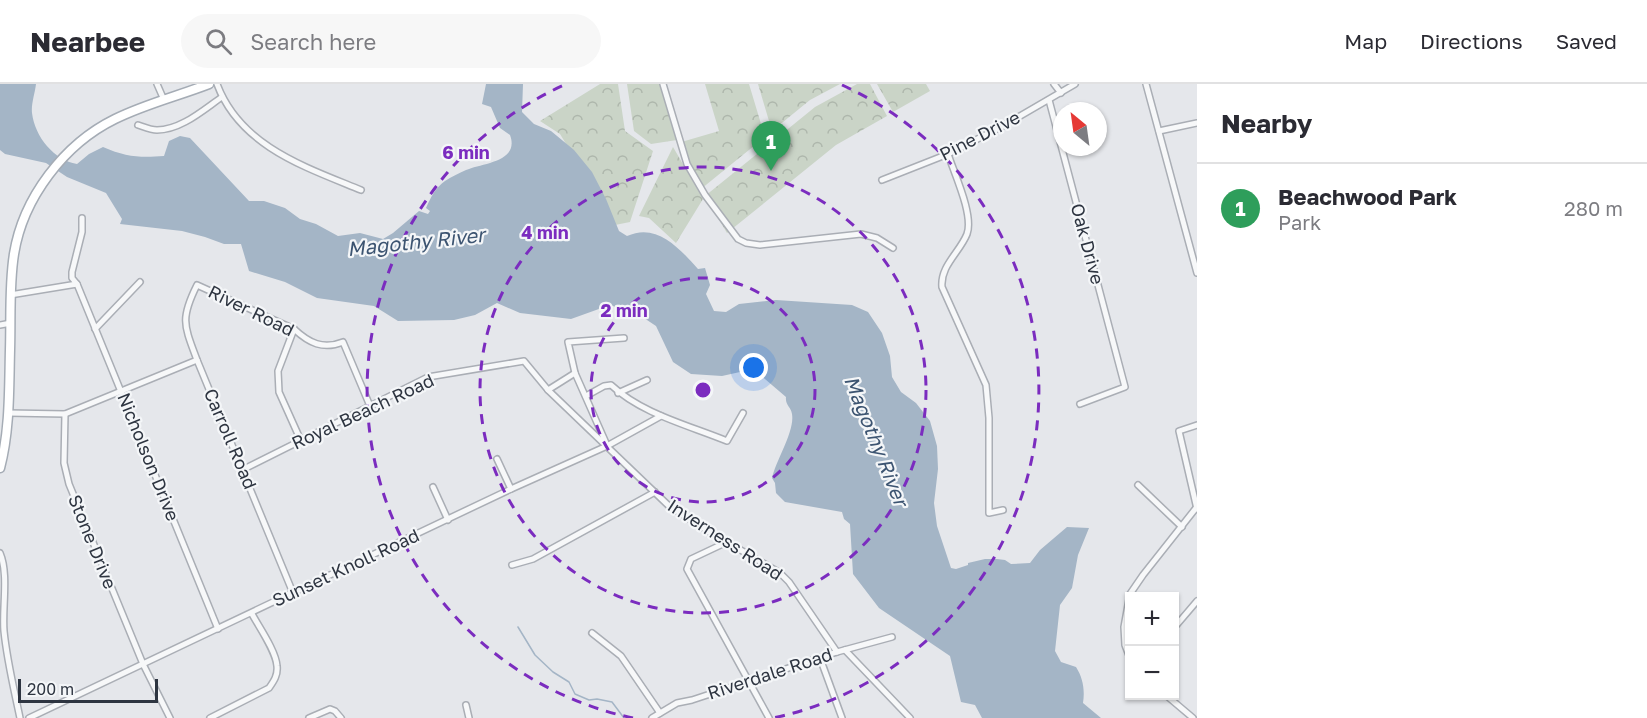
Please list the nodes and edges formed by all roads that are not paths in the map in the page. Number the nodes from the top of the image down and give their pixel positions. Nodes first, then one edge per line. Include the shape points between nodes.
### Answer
1 (157, 84) edge
2 (209, 84) edge
3 (217, 84) edge
4 (663, 84) edge
5 (1054, 84) edge
6 (1075, 84) edge
7 (1146, 84) edge
8 (1061, 93) junction
9 (222, 97) junction
10 (164, 100) junction
11 (1049, 100) junction
12 (1197, 123) edge
13 (138, 125) dead end
14 (1159, 131) junction
15 (948, 154) junction
16 (882, 180) dead end
17 (361, 190) dead end
18 (82, 218) dead end
19 (1197, 241) edge
20 (1190, 243) junction
21 (893, 248) dead end
22 (1197, 273) edge
23 (140, 282) dead end
24 (77, 284) junction
25 (197, 285) joint
26 (10, 295) junction
27 (11, 323) junction
28 (0, 325) edge
29 (95, 329) junction
30 (294, 329) junction
31 (624, 339) dead end
32 (197, 360) junction
33 (575, 373) junction
34 (647, 380) dead end
35 (548, 390) junction
36 (122, 392) junction
37 (618, 393) junction
38 (586, 396) junction
39 (1080, 404) dead end
40 (370, 406) junction
41 (8, 413) junction
42 (743, 413) dead end
43 (65, 414) junction
44 (661, 416) junction
45 (1197, 425) edge
46 (301, 441) junction
47 (607, 446) junction
48 (496, 459) dead end
49 (0, 468) edge
50 (244, 469) junction
51 (1138, 485) dead end
52 (433, 487) dead end
53 (511, 489) junction
54 (655, 492) junction
55 (1003, 510) dead end
56 (1197, 510) edge
57 (448, 520) junction
58 (1182, 527) junction
59 (727, 542) junction
60 (0, 553) edge
61 (512, 565) dead end
62 (293, 593) junction
63 (1197, 601) edge
64 (2, 611) edge
65 (252, 614) junction
66 (1179, 622) edge
67 (218, 629) junction
68 (592, 633) dead end
69 (892, 637) dead end
70 (3, 645) edge
71 (1125, 646) edge
72 (845, 650) junction
73 (837, 652) junction
74 (820, 658) junction
75 (143, 664) junction
76 (749, 682) junction
77 (1172, 700) edge
78 (466, 705) dead end
79 (660, 712) junction
80 (20, 718) edge
81 (29, 718) edge
82 (170, 718) edge
83 (210, 718) edge
84 (309, 718) edge
85 (342, 718) edge
86 (469, 718) edge
87 (652, 718) edge
88 (769, 718) edge
89 (842, 718) edge
90 (910, 718) edge
91 (1193, 718) edge

1 - 10 street
2 - 10 main road
3 - 9 street
4 - 21 street via 687,164 738,239 760,244 861,234
5 - 8 street
6 - 8 street, Pine Drive
7 - 14 street
8 - 11 street, Pine Drive
9 - 13 street via 169,128 156,130
9 - 17 street via 273,151
10 - 26 main road via 113,120 65,156 30,206 18,234
11 - 15 street, Pine Drive
11 - 39 street, Oak Drive via 1125,387
12 - 14 street
14 - 20 street
15 - 16 street, Pine Drive
15 - 55 street via 968,214 968,233 945,270 941,284 986,385 989,513
18 - 24 street, Nicholson Drive via 72,272
19 - 20 street
20 - 22 street
23 - 29 street
24 - 26 street
24 - 29 street, Nicholson Drive
25 - 30 street, River Road
25 - 32 street, Carroll Road via 186,306 185,325
26 - 27 main road
27 - 28 street
27 - 41 main road
29 - 36 street, Nicholson Drive
30 - 40 street, River Road via 318,346 343,342
30 - 46 street via 278,371 279,392
31 - 33 street via 568,342
32 - 36 street
32 - 50 street, Carroll Road
33 - 35 street
33 - 38 street
34 - 37 street
35 - 40 street, Royal Beach Road via 524,361 428,377
35 - 47 street, Inverness Road
36 - 43 street
36 - 67 street, Nicholson Drive
37 - 38 street via 608,385
37 - 44 street
38 - 47 street
40 - 46 street, Royal Beach Road
41 - 43 street
41 - 49 main road
42 - 44 street via 727,441
43 - 75 street, Stone Drive via 64,463 69,484
44 - 47 street, Sunset Knoll Road
45 - 56 street via 1179,431
46 - 50 street, Royal Beach Road
47 - 53 street, Sunset Knoll Road
47 - 54 street, Inverness Road
48 - 53 street
50 - 62 street, Carroll Road
51 - 58 street
52 - 57 street
53 - 57 street, Sunset Knoll Road
54 - 59 street, Inverness Road via 669,506
54 - 61 street via 533,559
56 - 58 street
57 - 62 street, Sunset Knoll Road
58 - 71 street via 1130,594 1124,627
59 - 73 street, Inverness Road via 772,567 789,582
59 - 76 street via 691,559 687,570
60 - 64 street via 4,568
62 - 65 street, Sunset Knoll Road
63 - 66 street
64 - 70 street
65 - 67 street, Sunset Knoll Road
65 - 83 street via 278,667 276,680 269,688
67 - 75 street, Sunset Knoll Road
68 - 79 street via 621,656
69 - 72 street, Riverdale Road
70 - 80 street
72 - 73 street, Riverdale Road
72 - 90 street
73 - 74 street, Riverdale Road
74 - 76 street, Riverdale Road
74 - 89 street
75 - 81 street, Sunset Knoll Road
75 - 82 street, Stone Drive
76 - 79 street, Riverdale Road via 677,703
76 - 88 street
77 - 91 street
78 - 86 street
79 - 87 street, Riverdale Road
84 - 85 street via 330,709

